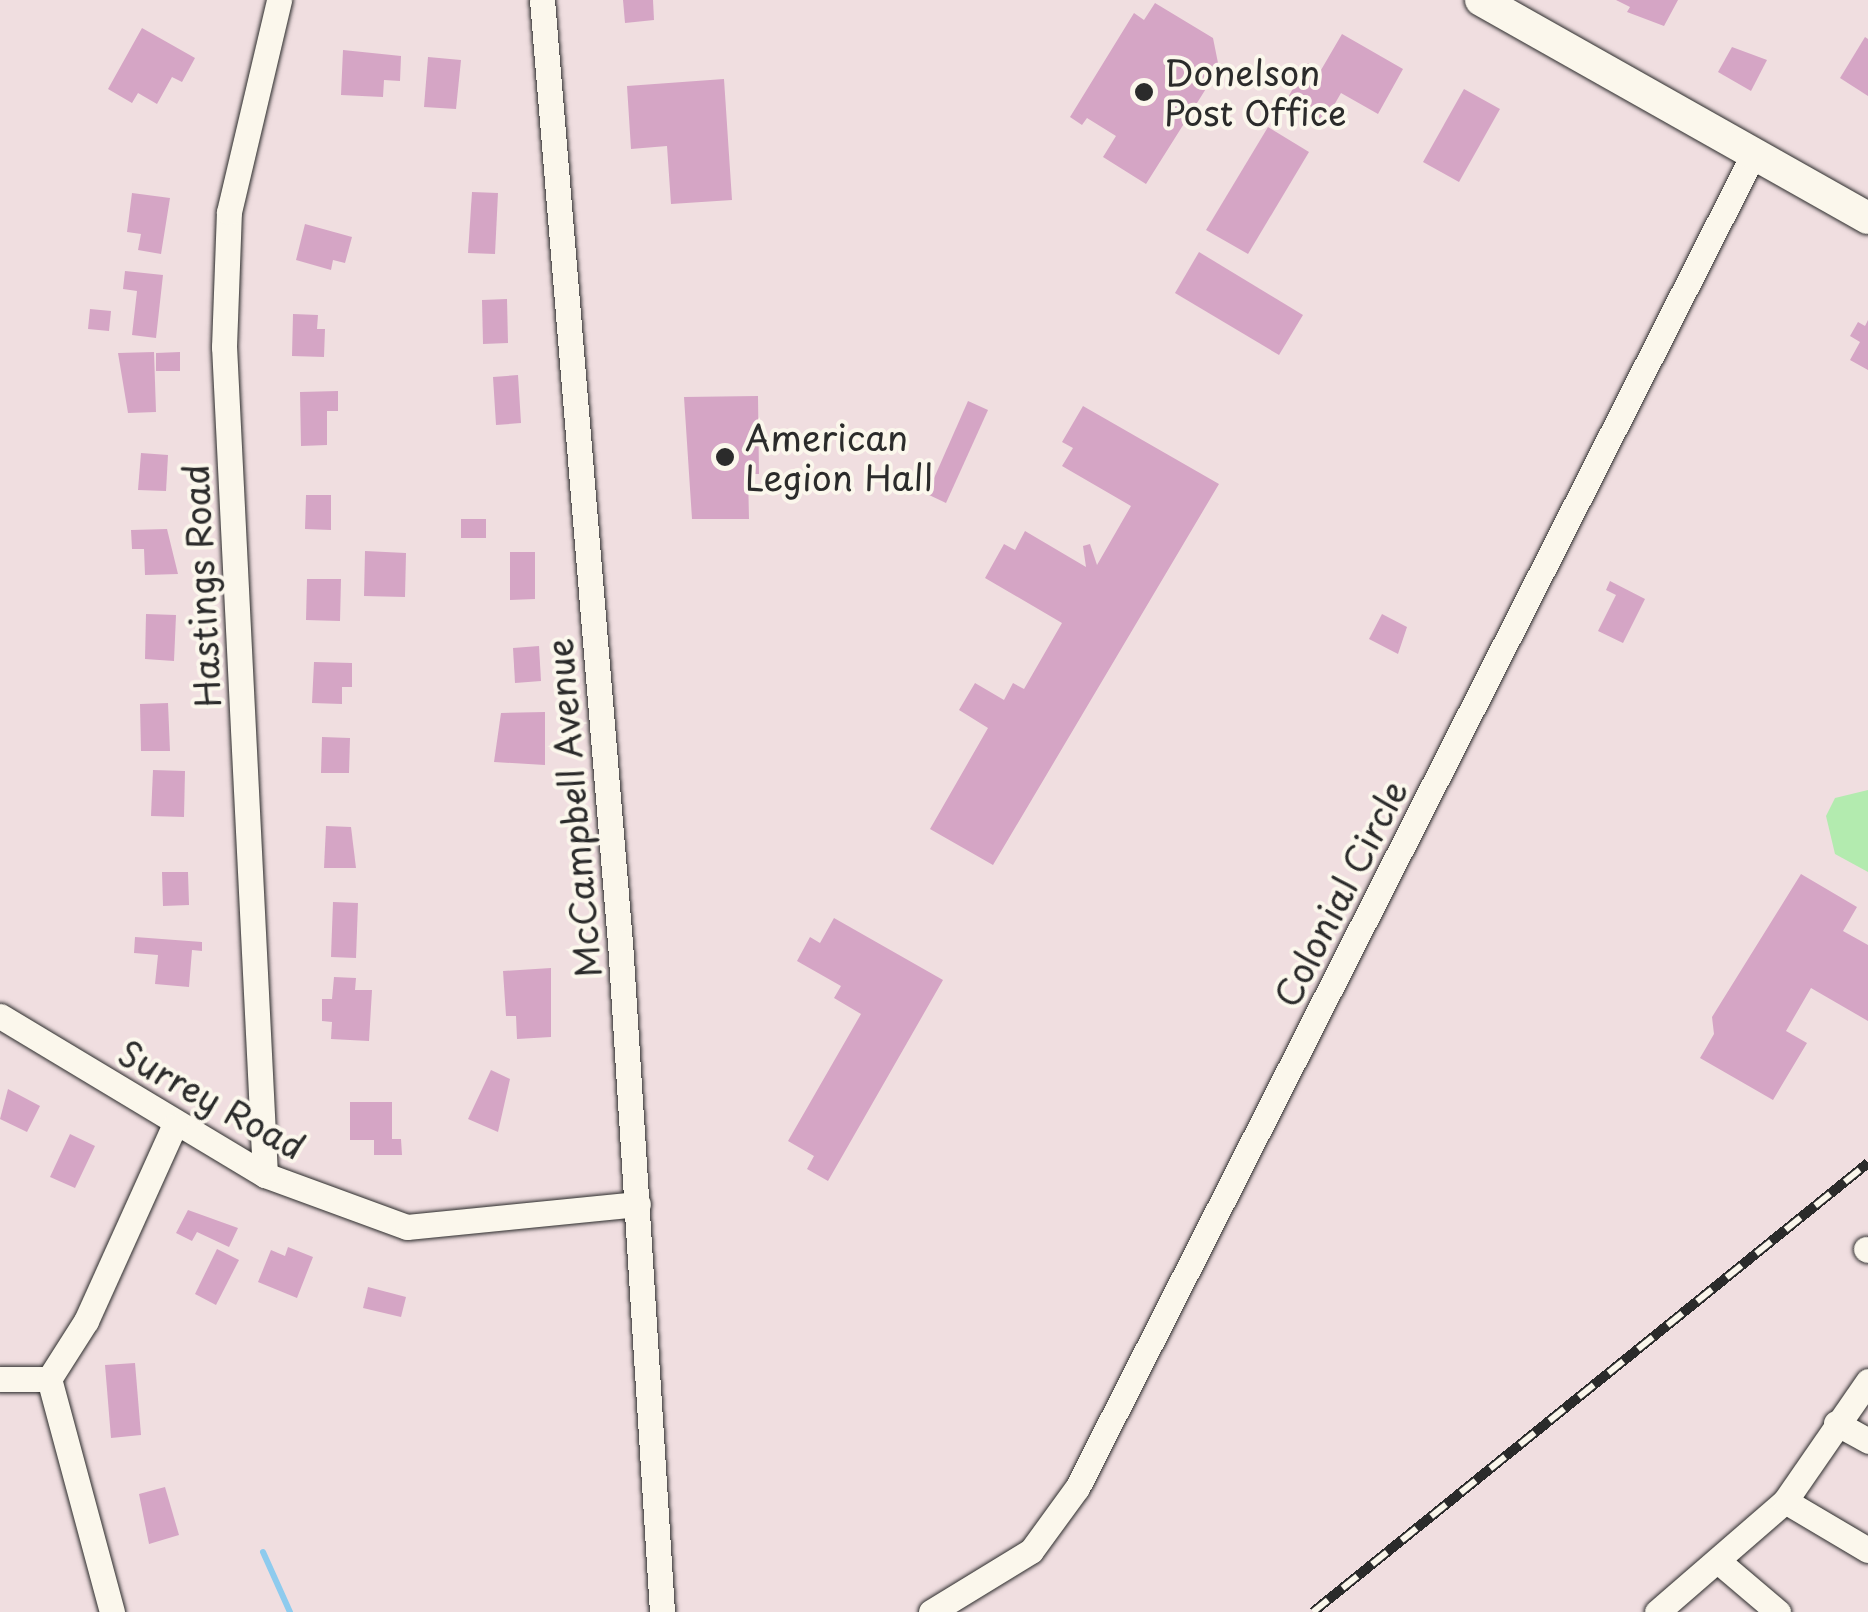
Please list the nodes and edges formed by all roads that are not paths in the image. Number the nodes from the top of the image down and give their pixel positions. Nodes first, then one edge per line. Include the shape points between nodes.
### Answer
1 (280, 0) edge
2 (542, 0) edge
3 (1481, 0) edge
4 (1753, 155) junction
5 (1868, 218) edge
6 (0, 1016) edge
7 (174, 1126) junction
8 (265, 1175) junction
9 (638, 1204) junction
10 (0, 1379) edge
11 (49, 1379) junction
12 (1868, 1381) edge
13 (1836, 1423) junction
14 (1868, 1441) edge
15 (1784, 1501) junction
16 (1868, 1550) edge
17 (1718, 1560) junction
18 (112, 1612) edge
19 (662, 1612) edge
20 (931, 1612) edge
21 (1658, 1612) edge
22 (1778, 1612) edge

1 - 8 street, Hastings Road via 229,212 224,347
2 - 9 street, McCampbell Avenue
3 - 4 main road
4 - 5 main road
4 - 20 street, Colonial Circle via 1077,1488 1031,1552
6 - 7 street, Surrey Road
7 - 8 street, Surrey Road
7 - 11 street via 86,1321
8 - 9 street, Surrey Road via 407,1227
9 - 19 street, McCampbell Avenue
10 - 11 street
11 - 18 street
12 - 13 street
13 - 14 street
13 - 15 street
15 - 16 street
15 - 17 street
17 - 21 street
17 - 22 street

